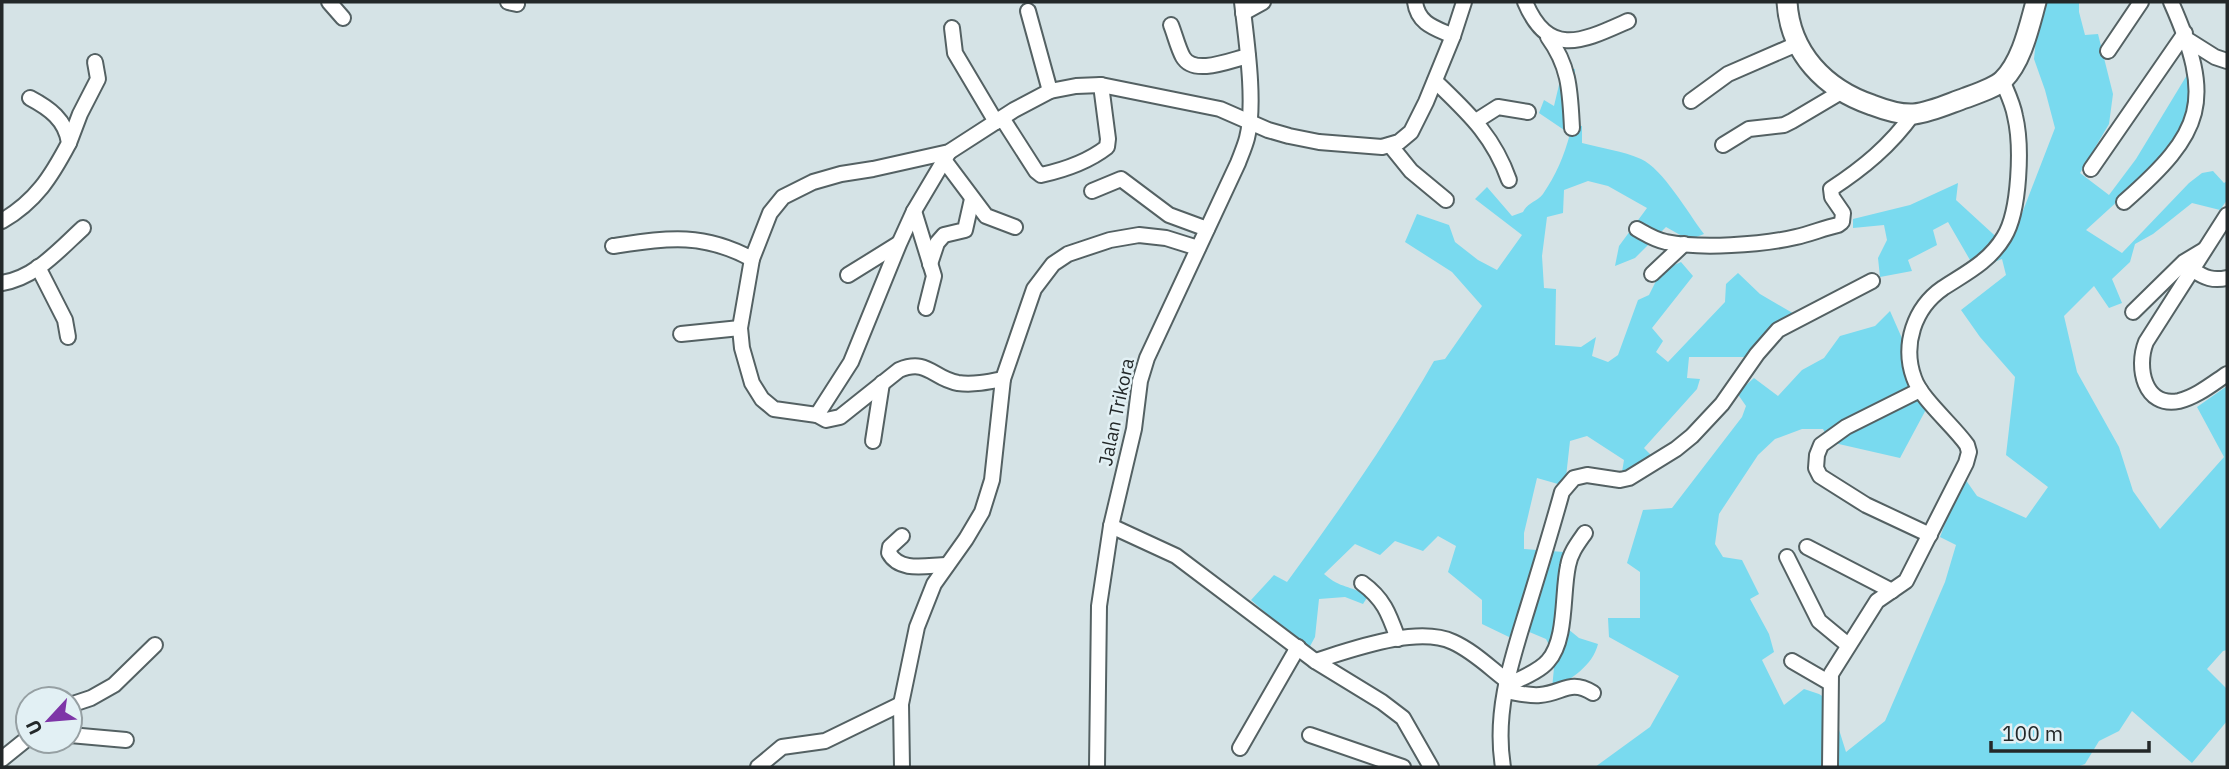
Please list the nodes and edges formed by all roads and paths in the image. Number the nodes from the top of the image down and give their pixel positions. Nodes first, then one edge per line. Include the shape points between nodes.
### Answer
1 (329, 2) edge
2 (1264, 2) edge
3 (1416, 2) edge
4 (1464, 2) edge
5 (1525, 2) edge
6 (1787, 2) edge
7 (2036, 2) edge
8 (2141, 2) edge
9 (2171, 2) edge
10 (1243, 7) edge
11 (1028, 11) dead end
12 (343, 18) dead end
13 (1628, 21) dead end
14 (1171, 25) dead end
15 (952, 28) dead end
16 (1453, 36) junction
17 (2186, 36) junction
18 (1548, 37) junction
19 (1797, 44) junction
20 (2108, 51) dead end
21 (1248, 56) junction
22 (2227, 61) edge
23 (95, 62) dead end
24 (2002, 80) junction
25 (1435, 81) junction
26 (1101, 85) junction
27 (1050, 91) junction
28 (1841, 92) junction
29 (30, 98) dead end
30 (1691, 101) dead end
31 (1528, 112) dead end
32 (1913, 114) junction
33 (999, 120) junction
34 (1249, 120) junction
35 (1476, 121) junction
36 (1572, 128) dead end
37 (69, 143) junction
38 (1390, 145) junction
39 (1723, 145) dead end
40 (947, 156) junction
41 (2091, 169) dead end
42 (1509, 180) dead end
43 (1092, 191) dead end
44 (972, 199) junction
45 (1446, 200) dead end
46 (2124, 202) dead end
47 (914, 211) junction
48 (2227, 215) edge
49 (2, 220) edge
50 (1015, 227) dead end
51 (83, 228) dead end
52 (1207, 229) junction
53 (1637, 229) dead end
54 (899, 244) junction
55 (1684, 244) junction
56 (613, 246) dead end
57 (1198, 248) junction
58 (2206, 249) junction
59 (752, 259) junction
60 (930, 264) junction
61 (38, 267) junction
62 (2193, 270) junction
63 (1652, 274) dead end
64 (848, 275) dead end
65 (2227, 278) edge
66 (1871, 281) dead end
67 (2, 283) edge
68 (926, 308) dead end
69 (2133, 312) dead end
70 (740, 328) junction
71 (681, 334) dead end
72 (68, 337) dead end
73 (2227, 374) edge
74 (1003, 379) junction
75 (881, 383) junction
76 (1920, 390) junction
77 (817, 415) junction
78 (873, 441) dead end
79 (1111, 526) junction
80 (1585, 533) dead end
81 (1930, 535) junction
82 (902, 536) dead end
83 (1807, 547) dead end
84 (1787, 557) dead end
85 (947, 565) junction
86 (1362, 583) dead end
87 (1892, 591) junction
88 (1398, 639) junction
89 (155, 645) dead end
90 (1848, 645) junction
91 (1298, 647) junction
92 (1315, 661) junction
93 (1792, 661) dead end
94 (1830, 683) junction
95 (1506, 686) junction
96 (1593, 693) dead end
97 (84, 700) edge
98 (901, 704) junction
99 (1310, 735) dead end
100 (84, 736) edge
101 (126, 740) dead end
102 (1240, 748) dead end
103 (758, 767) edge
104 (902, 767) edge
105 (1097, 767) edge
106 (1403, 767) edge
107 (1431, 767) edge
108 (1503, 767) edge
109 (1830, 767) edge

1 - 12 street
2 - 10 street
3 - 16 street via 1424,23
4 - 16 street
5 - 18 street
6 - 19 main road
7 - 24 main road via 2022,48
8 - 20 street
9 - 17 street
10 - 21 street, Jalan Trikora
11 - 27 street
13 - 18 street via 1592,37
14 - 21 street via 1191,66
15 - 33 street via 955,53
16 - 25 street
17 - 22 street
17 - 41 street
17 - 46 street via 2198,88 2190,125 2163,167
18 - 36 street via 1567,70
19 - 28 main road via 1808,63
19 - 30 street via 1728,74
21 - 34 street, Jalan Trikora
23 - 37 street via 98,79
24 - 32 main road via 1936,109
24 - 76 street via 2018,135 2013,209 2006,236 1978,268 1928,301 1914,326 1908,352
25 - 35 street
25 - 38 street via 1411,132
26 - 27 street
26 - 33 street via 1107,147 1055,172 1041,175 1036,171
26 - 34 street via 1220,109
27 - 33 street
28 - 32 main road via 1891,111
28 - 39 street via 1784,125 1749,129
29 - 37 street via 60,120
31 - 35 street via 1498,107
32 - 55 street via 1885,148 1831,189 1843,214 1838,225 1770,241
33 - 40 street
34 - 38 street via 1268,130 1319,142
34 - 52 street, Jalan Trikora via 1238,163
35 - 42 street via 1500,156
37 - 49 street via 51,178 19,211
38 - 45 street via 1411,171
40 - 44 street
40 - 47 street
40 - 59 street via 841,174 790,193 770,213
43 - 52 street via 1121,179 1169,215
44 - 50 street via 986,216
44 - 60 street via 965,230 944,235
47 - 54 street
47 - 60 street
48 - 58 street
51 - 61 street
52 - 57 street, Jalan Trikora
53 - 55 street via 1653,238
54 - 64 street
54 - 77 street via 851,362
55 - 63 street
56 - 59 street via 688,238
57 - 74 street via 1139,235 1068,254 1053,264 1034,289
57 - 79 street, Jalan Trikora via 1147,358
58 - 62 street
58 - 69 street via 2184,262
59 - 70 street
60 - 68 street via 933,282
61 - 67 street
61 - 72 street via 65,320
62 - 65 street via 2205,278
62 - 73 street via 2146,342 2141,354 2143,376 2154,396 2179,401
66 - 95 street via 1778,330 1722,404 1676,449 1629,478 1587,475 1567,484 1513,650
70 - 71 street
70 - 77 street via 752,383 762,400 774,409
74 - 75 street via 954,383 930,369 911,365
74 - 85 street via 992,480 982,512
75 - 77 street via 840,417 826,420
75 - 78 street
76 - 81 street via 1969,452
76 - 81 street via 1846,427 1821,445 1816,468 1820,476 1866,505
79 - 91 street via 1175,556
79 - 105 street, Jalan Trikora via 1099,606
80 - 95 street via 1568,565 1555,650 1544,665
81 - 87 street via 1906,581
82 - 85 street via 890,547 897,563
83 - 87 street
84 - 90 street via 1819,621
85 - 98 street via 923,608
86 - 88 street via 1385,606
87 - 90 street via 1877,601
88 - 92 street
88 - 95 street via 1441,637 1454,642
89 - 97 street via 114,685
90 - 94 street
91 - 92 street
91 - 102 street
92 - 107 street via 1403,718
93 - 94 street
94 - 109 street
95 - 96 street via 1527,695 1573,685
95 - 108 street via 1499,745
98 - 103 street via 825,741 782,747
98 - 104 street
99 - 106 street
100 - 101 street

